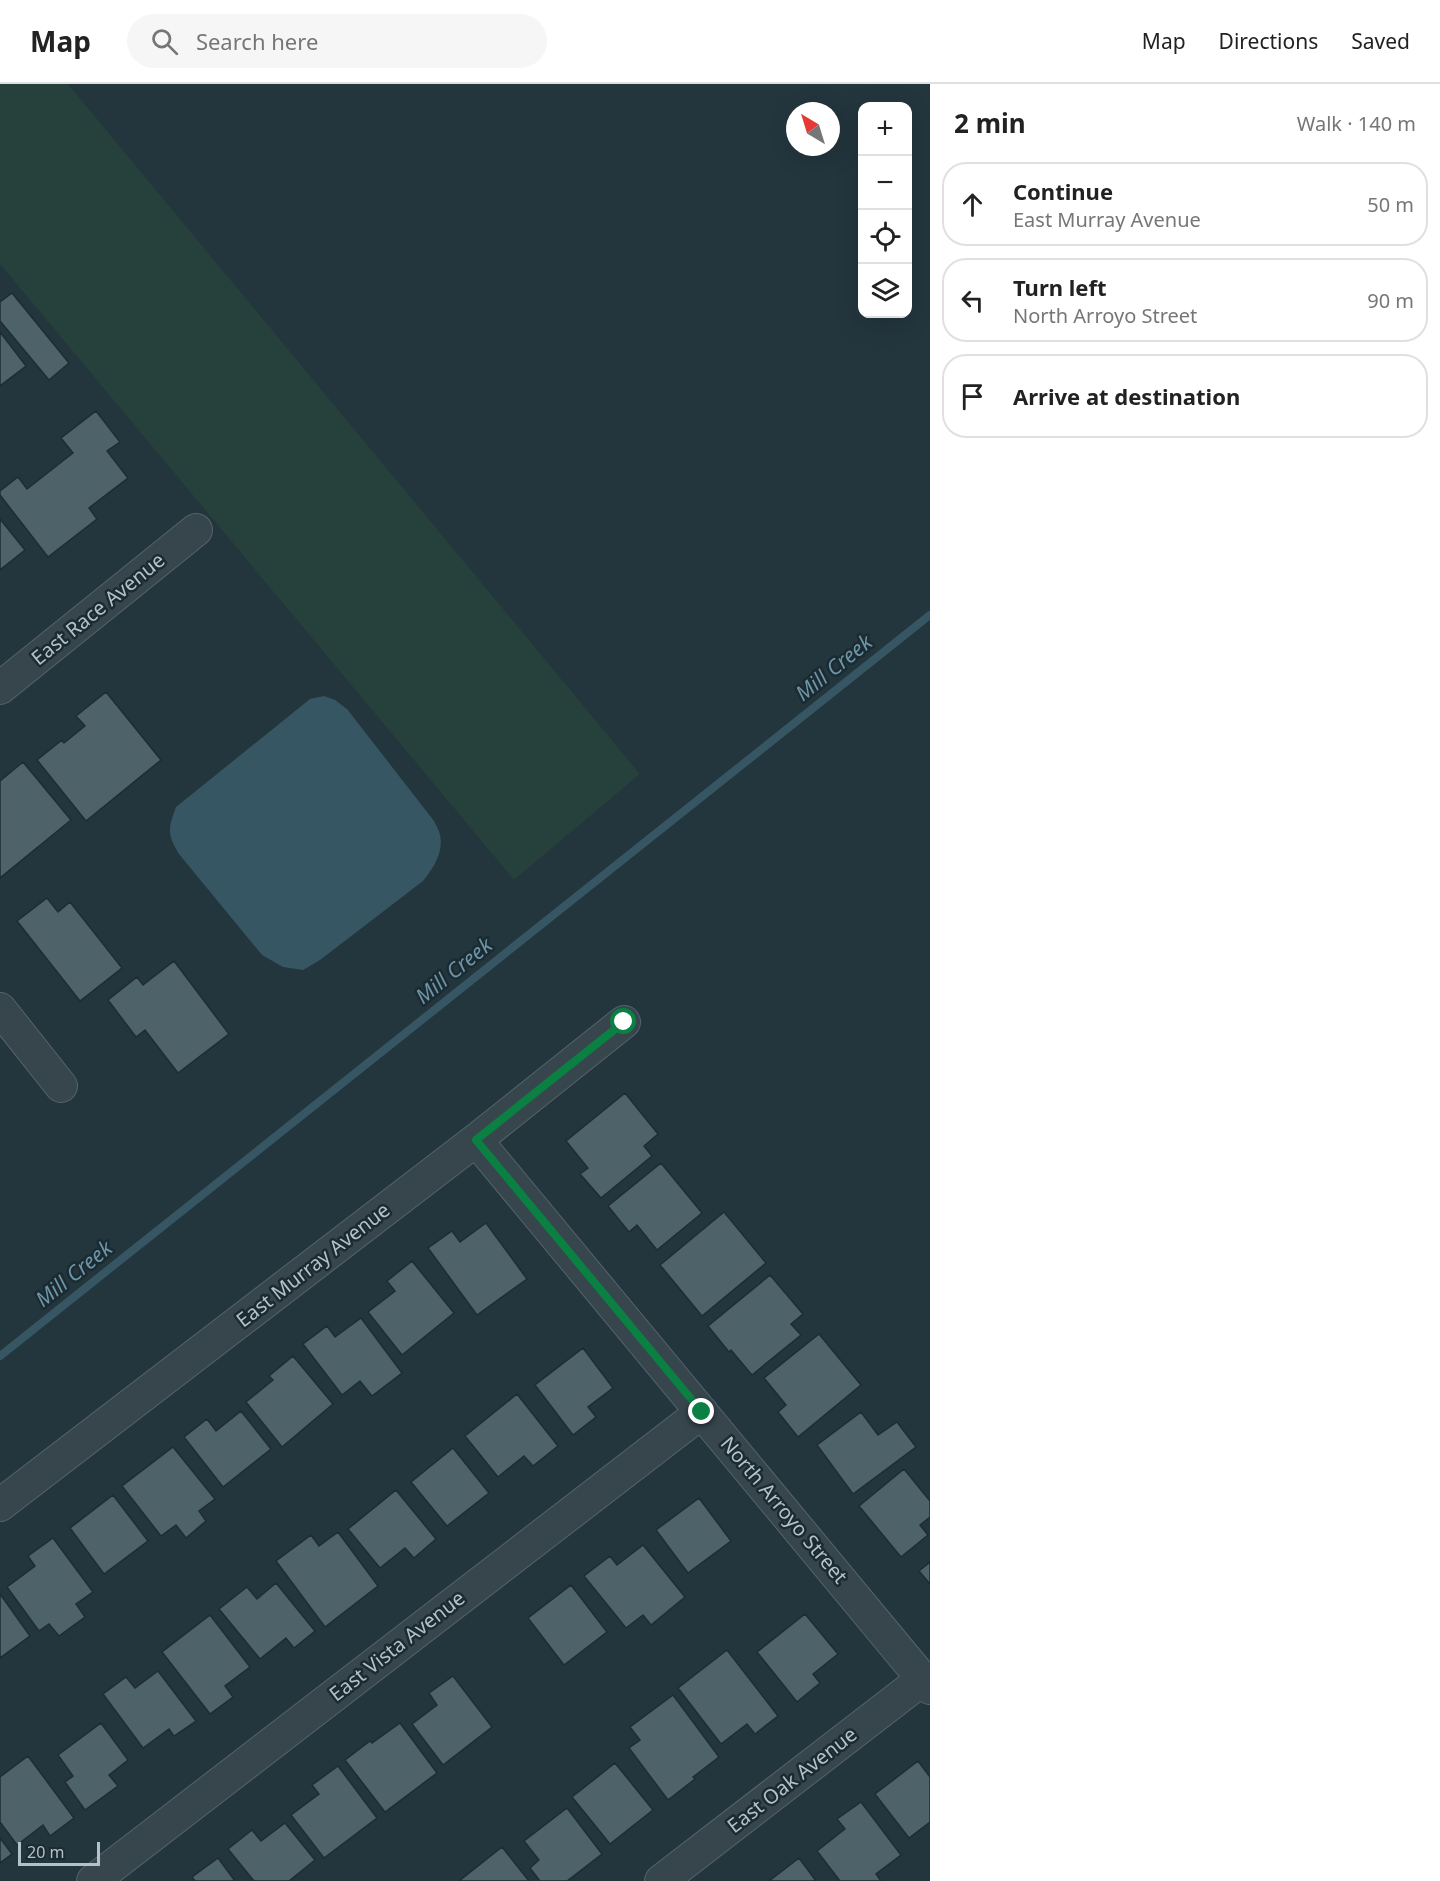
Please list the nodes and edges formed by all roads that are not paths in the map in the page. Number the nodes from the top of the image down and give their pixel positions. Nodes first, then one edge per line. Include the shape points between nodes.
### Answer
1 (196, 530) dead end
2 (0, 688) edge
3 (0, 1009) edge
4 (624, 1022) dead end
5 (61, 1086) dead end
6 (476, 1140) junction
7 (702, 1412) junction
8 (0, 1505) edge
9 (926, 1683) edge
10 (93, 1881) edge
11 (661, 1881) edge

1 - 2 street, East Race Avenue
3 - 5 street
4 - 6 street, East Murray Avenue
6 - 7 street, North Arroyo Street
6 - 8 street, East Murray Avenue
7 - 9 street, North Arroyo Street
7 - 10 street, East Vista Avenue
9 - 11 street, East Oak Avenue

